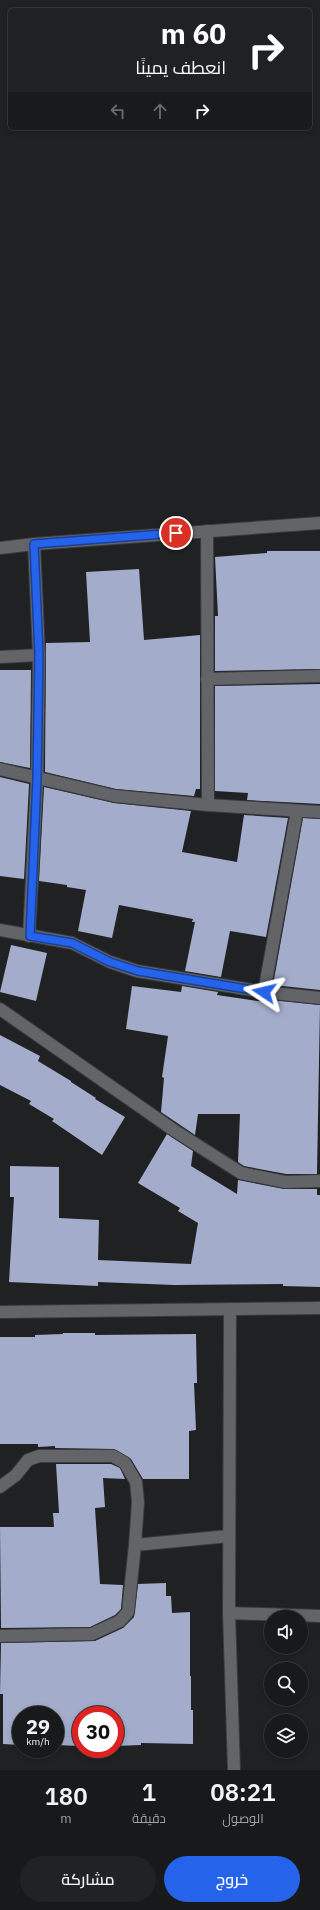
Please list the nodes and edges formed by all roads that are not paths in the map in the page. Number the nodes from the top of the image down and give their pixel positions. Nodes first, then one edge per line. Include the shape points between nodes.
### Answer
1 (320, 522) edge
2 (207, 531) junction
3 (34, 544) junction
4 (0, 548) edge
5 (39, 654) junction
6 (0, 657) edge
7 (320, 676) edge
8 (208, 679) junction
9 (0, 769) edge
10 (37, 779) junction
11 (208, 805) junction
12 (297, 811) junction
13 (320, 812) edge
14 (0, 930) edge
15 (30, 936) junction
16 (264, 992) junction
17 (320, 998) edge
18 (0, 1009) edge
19 (320, 1181) edge
20 (320, 1308) edge
21 (230, 1309) junction
22 (0, 1312) edge
23 (0, 1487) edge
24 (229, 1536) junction
25 (136, 1545) junction
26 (230, 1613) junction
27 (320, 1616) edge
28 (0, 1636) edge
29 (234, 1770) edge

1 - 2 street
2 - 3 street
2 - 8 street
3 - 4 street
3 - 5 street
5 - 6 street
5 - 10 street
7 - 8 street
8 - 11 street
9 - 10 street
10 - 11 street via 115,796
10 - 15 street
11 - 12 street
12 - 13 street
12 - 16 street
14 - 15 street
15 - 16 street via 72,943 110,962 138,971
16 - 17 street
18 - 19 street via 175,1131 241,1173 285,1182
20 - 21 street
21 - 22 street
21 - 24 street
23 - 25 street via 16,1476 28,1460 39,1456 113,1456 125,1463 136,1482
24 - 25 street
24 - 26 street
25 - 28 street via 128,1612 120,1622 92,1634
26 - 27 street
26 - 29 street

